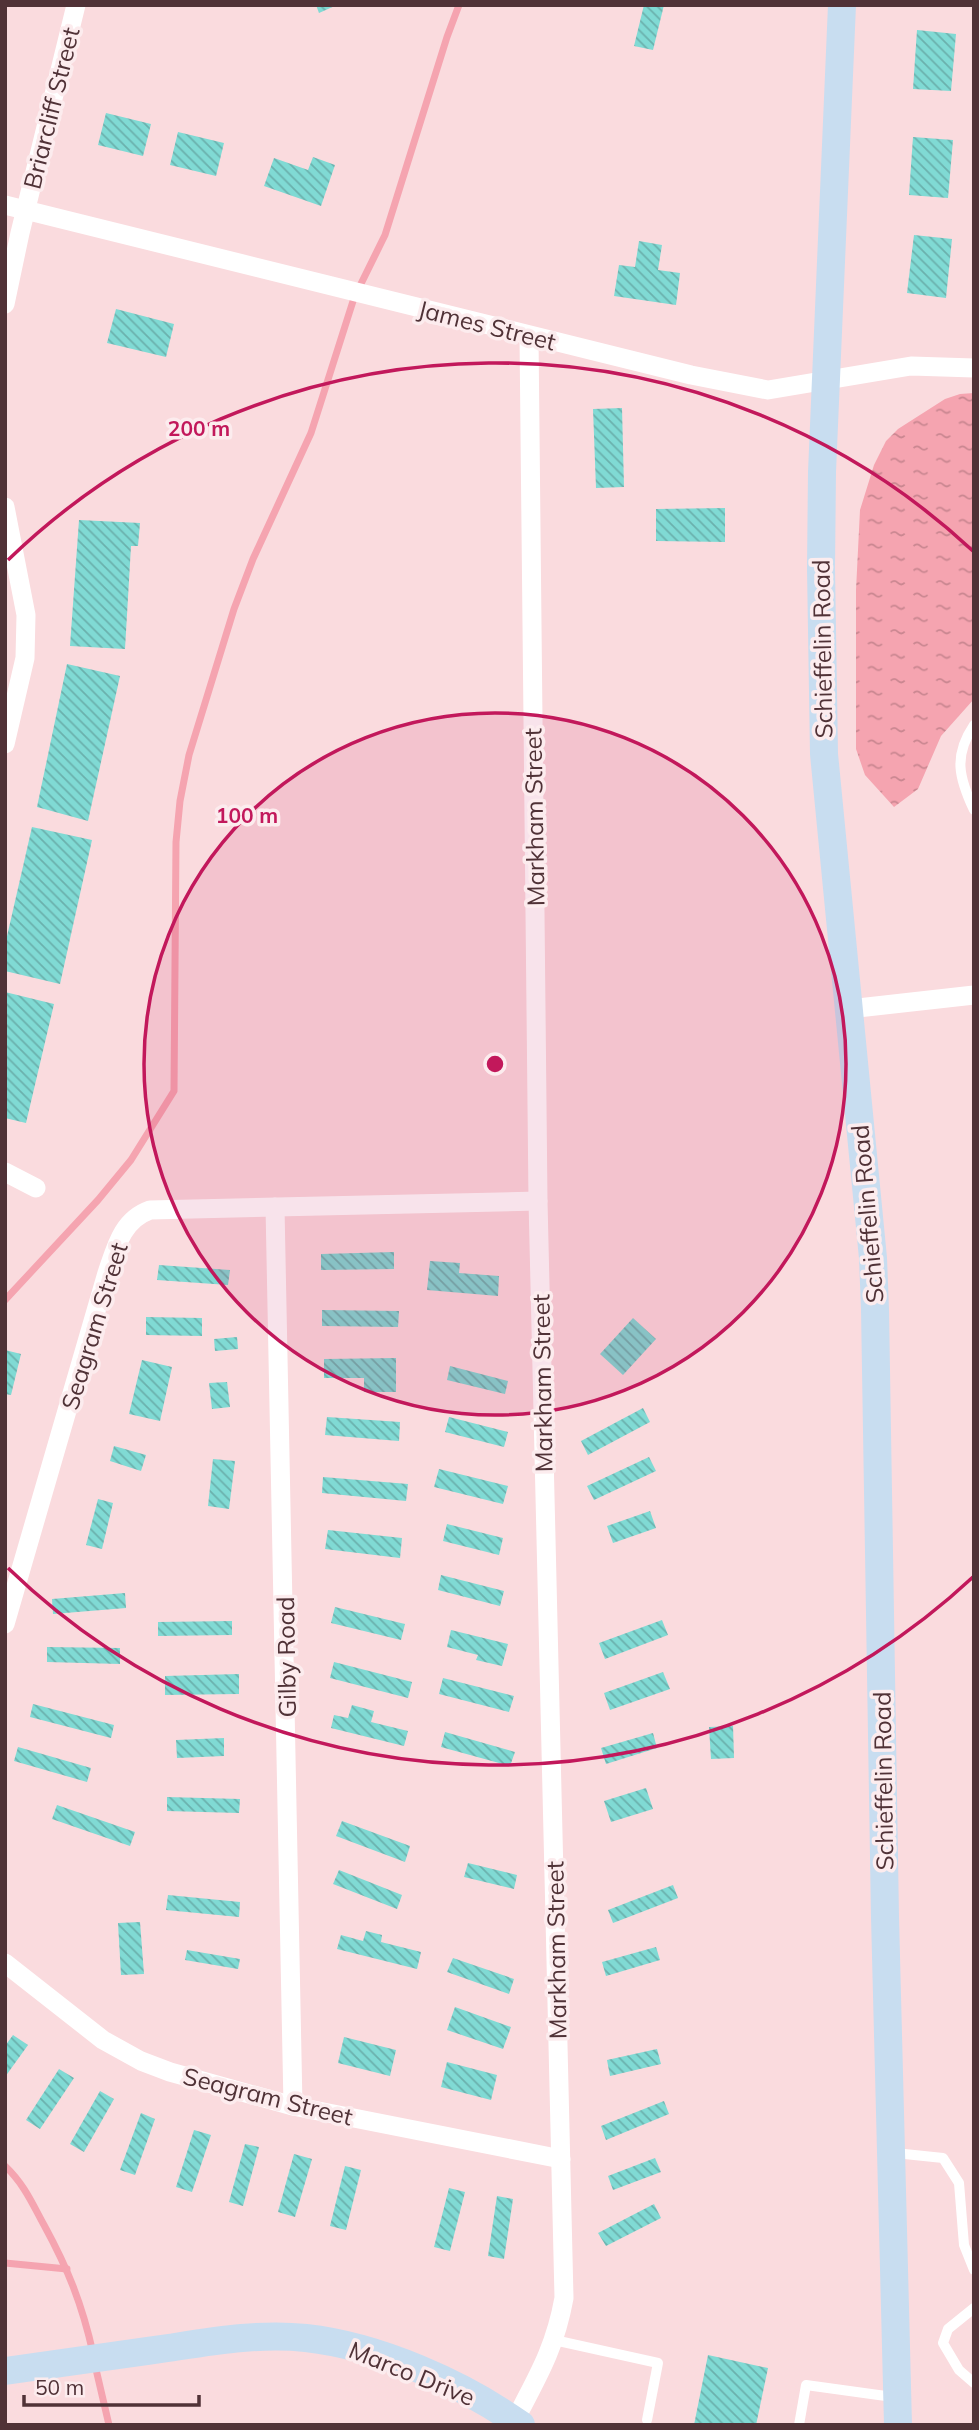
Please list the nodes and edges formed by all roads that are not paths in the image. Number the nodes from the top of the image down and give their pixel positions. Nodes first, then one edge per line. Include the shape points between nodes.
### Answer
1 (76, 5) edge
2 (842, 5) edge
3 (5, 205) edge
4 (26, 210) junction
5 (5, 304) edge
6 (530, 336) junction
7 (974, 368) edge
8 (827, 379) junction
9 (5, 507) edge
10 (974, 725) edge
11 (5, 744) edge
12 (974, 810) edge
13 (974, 995) edge
14 (849, 1009) junction
15 (5, 1172) edge
16 (36, 1188) dead end
17 (537, 1201) junction
18 (275, 1207) junction
19 (5, 1624) edge
20 (5, 1963) edge
21 (293, 2106) junction
22 (891, 2153) junction
23 (561, 2159) junction
24 (974, 2270) edge
25 (974, 2308) edge
26 (554, 2340) junction
27 (5, 2371) edge
28 (974, 2383) edge
29 (898, 2411) edge
30 (647, 2420) dead end
31 (518, 2423) edge
32 (799, 2425) edge

1 - 4 street, Briarcliff Street
2 - 8 street, Schieffelin Road
3 - 4 street, James Street
4 - 5 street, Briarcliff Street
4 - 6 street, James Street
6 - 8 street, James Street via 768,390
6 - 17 street, Markham Street
7 - 8 street, James Street via 911,366
8 - 14 street, Schieffelin Road via 821,568 824,754
9 - 11 street via 26,615 25,658
10 - 12 lane via 961,750 960,768
13 - 14 street
14 - 22 street, Schieffelin Road via 875,1309
15 - 16 street
17 - 18 street, Seagram Street
17 - 23 street, Markham Street
18 - 19 street, Seagram Street via 150,1210 136,1215 120,1236
18 - 21 street, Gilby Road
20 - 21 street, Seagram Street via 103,2040 141,2061
21 - 23 street, Seagram Street
22 - 24 lane via 943,2158 959,2183 964,2245
22 - 29 street, Schieffelin Road
23 - 26 street, Markham Street via 564,2298
25 - 28 lane via 948,2329 943,2343 958,2370
26 - 30 lane via 658,2363
26 - 31 street, Markham Street
27 - 31 street, Marco Drive via 223,2340 306,2338 386,2357 469,2393
29 - 32 lane via 806,2385

